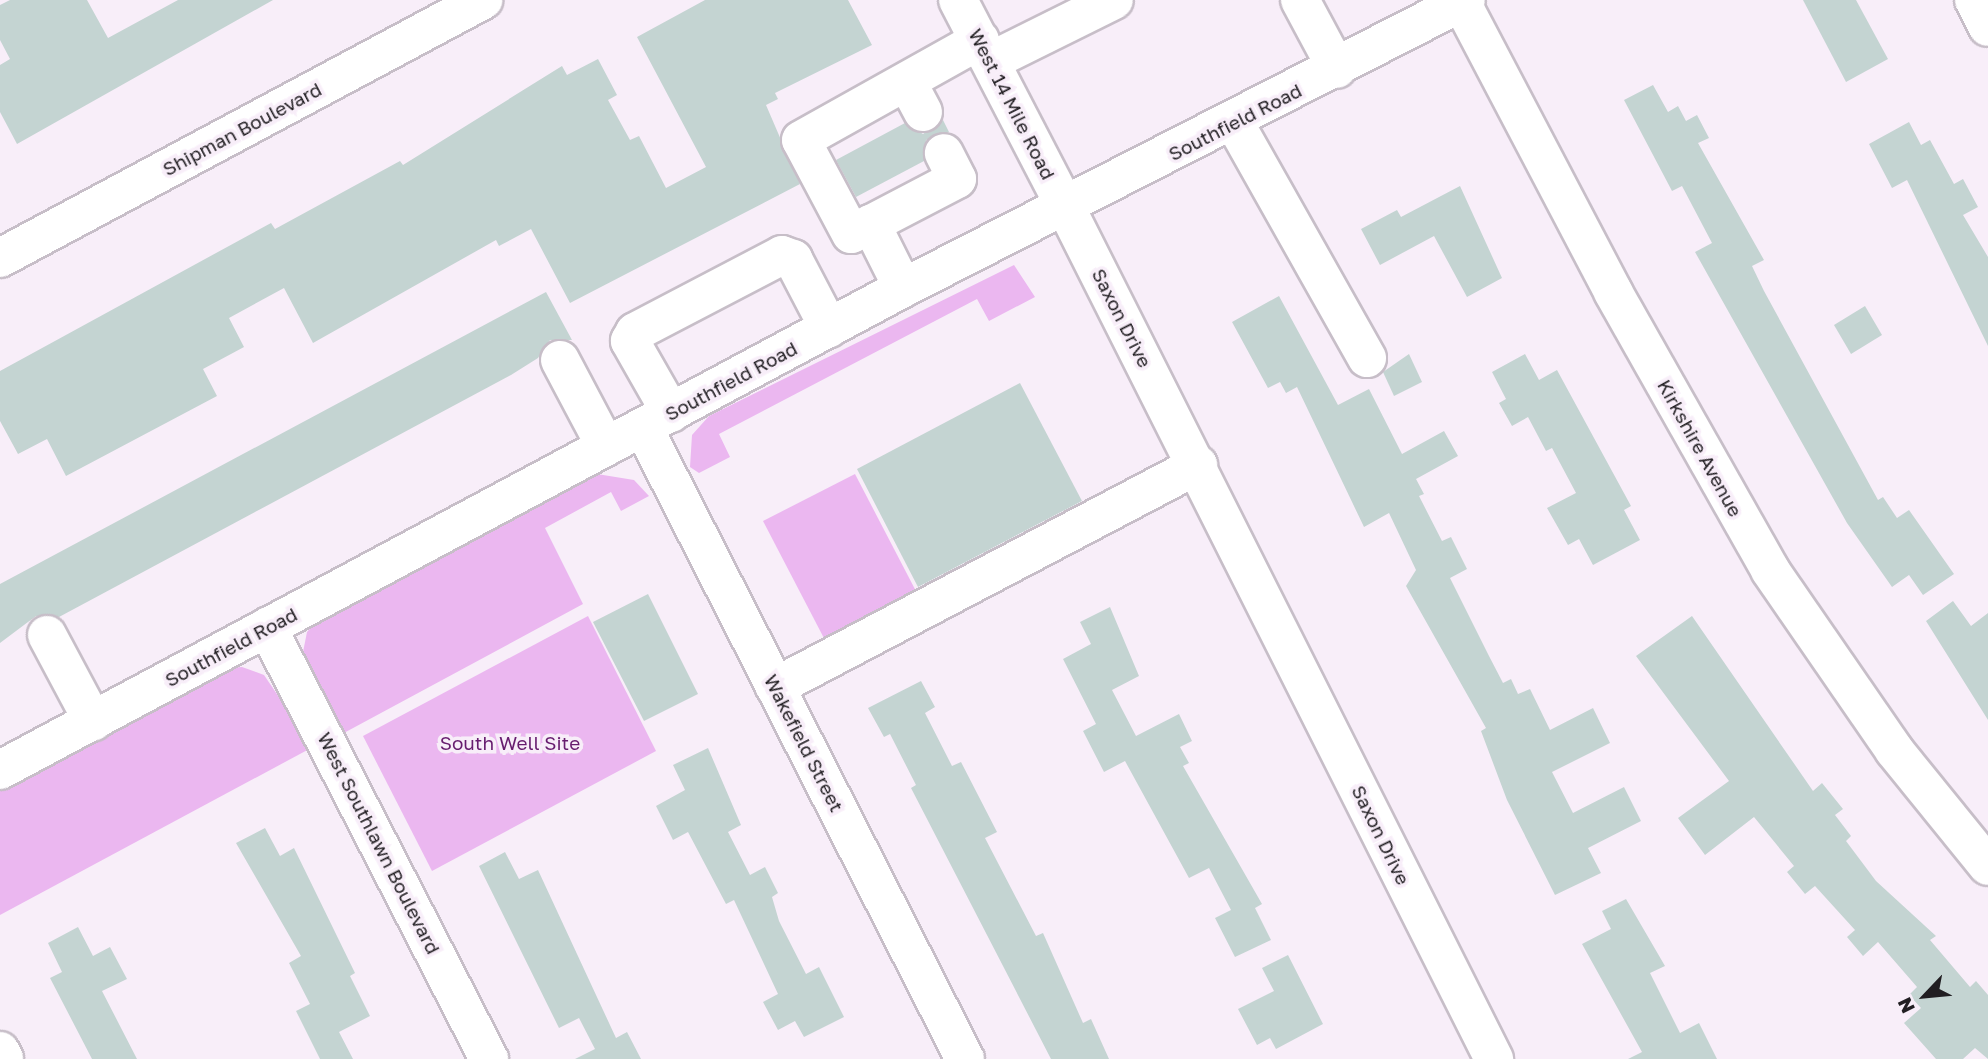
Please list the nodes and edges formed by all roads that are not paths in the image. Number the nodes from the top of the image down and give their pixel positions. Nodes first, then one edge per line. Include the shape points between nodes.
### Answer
1 (483, 0) edge
2 (958, 0) edge
3 (1114, 0) edge
4 (1300, 0) edge
5 (1974, 0) edge
6 (1462, 1) edge
7 (1988, 27) edge
8 (985, 51) junction
9 (1337, 69) junction
10 (1234, 122) junction
11 (944, 153) dead end
12 (1066, 208) junction
13 (871, 224) junction
14 (0, 258) edge
15 (903, 288) junction
16 (829, 328) junction
17 (1367, 358) dead end
18 (560, 360) dead end
19 (657, 420) junction
20 (606, 447) junction
21 (1198, 465) junction
22 (267, 628) junction
23 (47, 635) dead end
24 (775, 687) junction
25 (93, 721) junction
26 (0, 770) edge
27 (1988, 866) edge
28 (0, 1051) edge
29 (4, 1059) edge
30 (489, 1059) edge
31 (965, 1059) edge
32 (1493, 1059) edge

1 - 14 street, Shipman Boulevard
2 - 8 street, West 14 Mile Road
3 - 8 street
4 - 9 street
5 - 7 street
6 - 9 street, Southfield Road
6 - 27 street, Kirkshire Avenue via 1619,304 1770,570 1894,750
8 - 12 street, West 14 Mile Road
8 - 13 street via 915,97 801,139 851,234
9 - 10 street, Southfield Road
10 - 12 street, Southfield Road
10 - 17 street
11 - 13 street via 957,179
12 - 15 street, Southfield Road
12 - 21 street, Saxon Drive
13 - 15 street
15 - 16 street, Southfield Road
16 - 19 street, Southfield Road
16 - 19 street, Wakefield Street via 793,259 782,255 635,332 630,341
18 - 20 street
19 - 20 street, Southfield Road
19 - 24 street, Wakefield Street
20 - 22 street, Southfield Road
21 - 24 street
21 - 32 street, Saxon Drive
22 - 25 street, Southfield Road
22 - 30 street, West Southlawn Boulevard
23 - 25 street
24 - 31 street, Wakefield Street
25 - 26 street, Southfield Road
28 - 29 street

